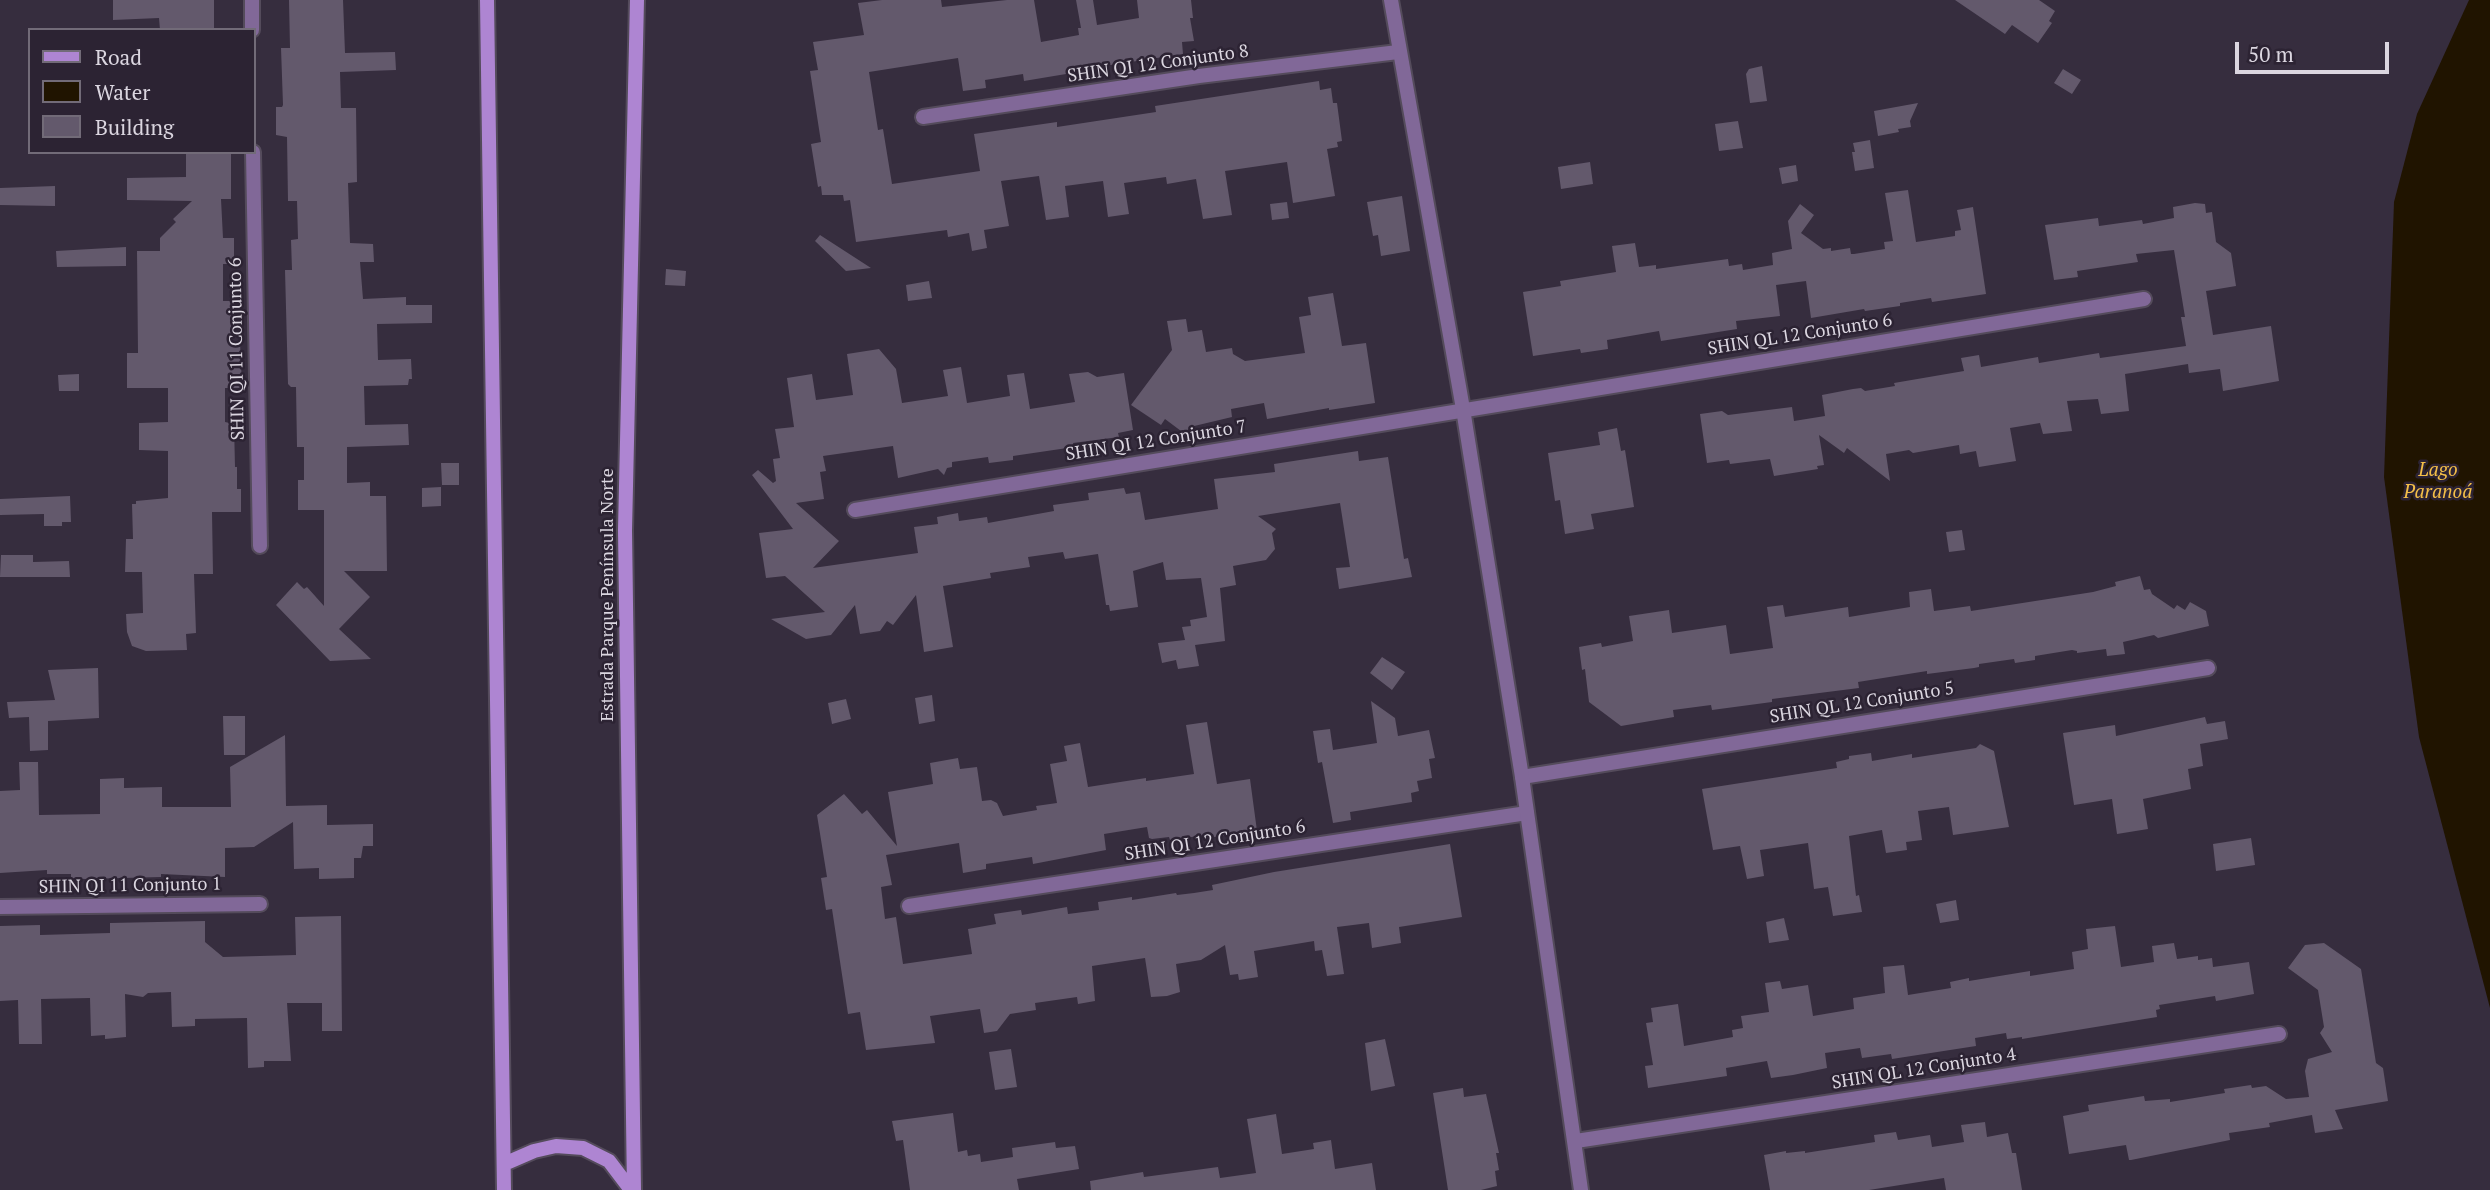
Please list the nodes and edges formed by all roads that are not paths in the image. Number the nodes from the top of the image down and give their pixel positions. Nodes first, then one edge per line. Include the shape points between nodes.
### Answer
1 (252, 0) edge
2 (487, 0) edge
3 (637, 0) edge
4 (1391, 0) edge
5 (252, 28) edge
6 (1398, 52) junction
7 (923, 117) dead end
8 (253, 154) edge
9 (2144, 299) dead end
10 (1463, 409) junction
11 (855, 510) dead end
12 (260, 546) dead end
13 (2208, 668) dead end
14 (1522, 777) junction
15 (1527, 813) junction
16 (260, 904) dead end
17 (909, 906) dead end
18 (0, 907) edge
19 (2278, 1034) dead end
20 (1576, 1141) junction
21 (504, 1164) junction
22 (504, 1190) edge
23 (633, 1190) edge
24 (1581, 1190) edge

1 - 5 street
2 - 21 main road
3 - 23 main road, Estrada Parque Península Norte via 625,530
4 - 6 street
6 - 7 street, SHIN QI 12 Conjunto 8
6 - 10 street
8 - 12 street, SHIN QI 11 Conjunto 6
9 - 10 street, SHIN QL 12 Conjunto 6
10 - 11 street, SHIN QI 12 Conjunto 7
10 - 14 street
13 - 14 street, SHIN QL 12 Conjunto 5
14 - 15 street
15 - 17 street, SHIN QI 12 Conjunto 6
15 - 20 street
16 - 18 street, SHIN QI 11 Conjunto 1
19 - 20 street, SHIN QL 12 Conjunto 4
20 - 24 street
21 - 22 main road
21 - 23 main road via 556,1146 583,1148 609,1161

